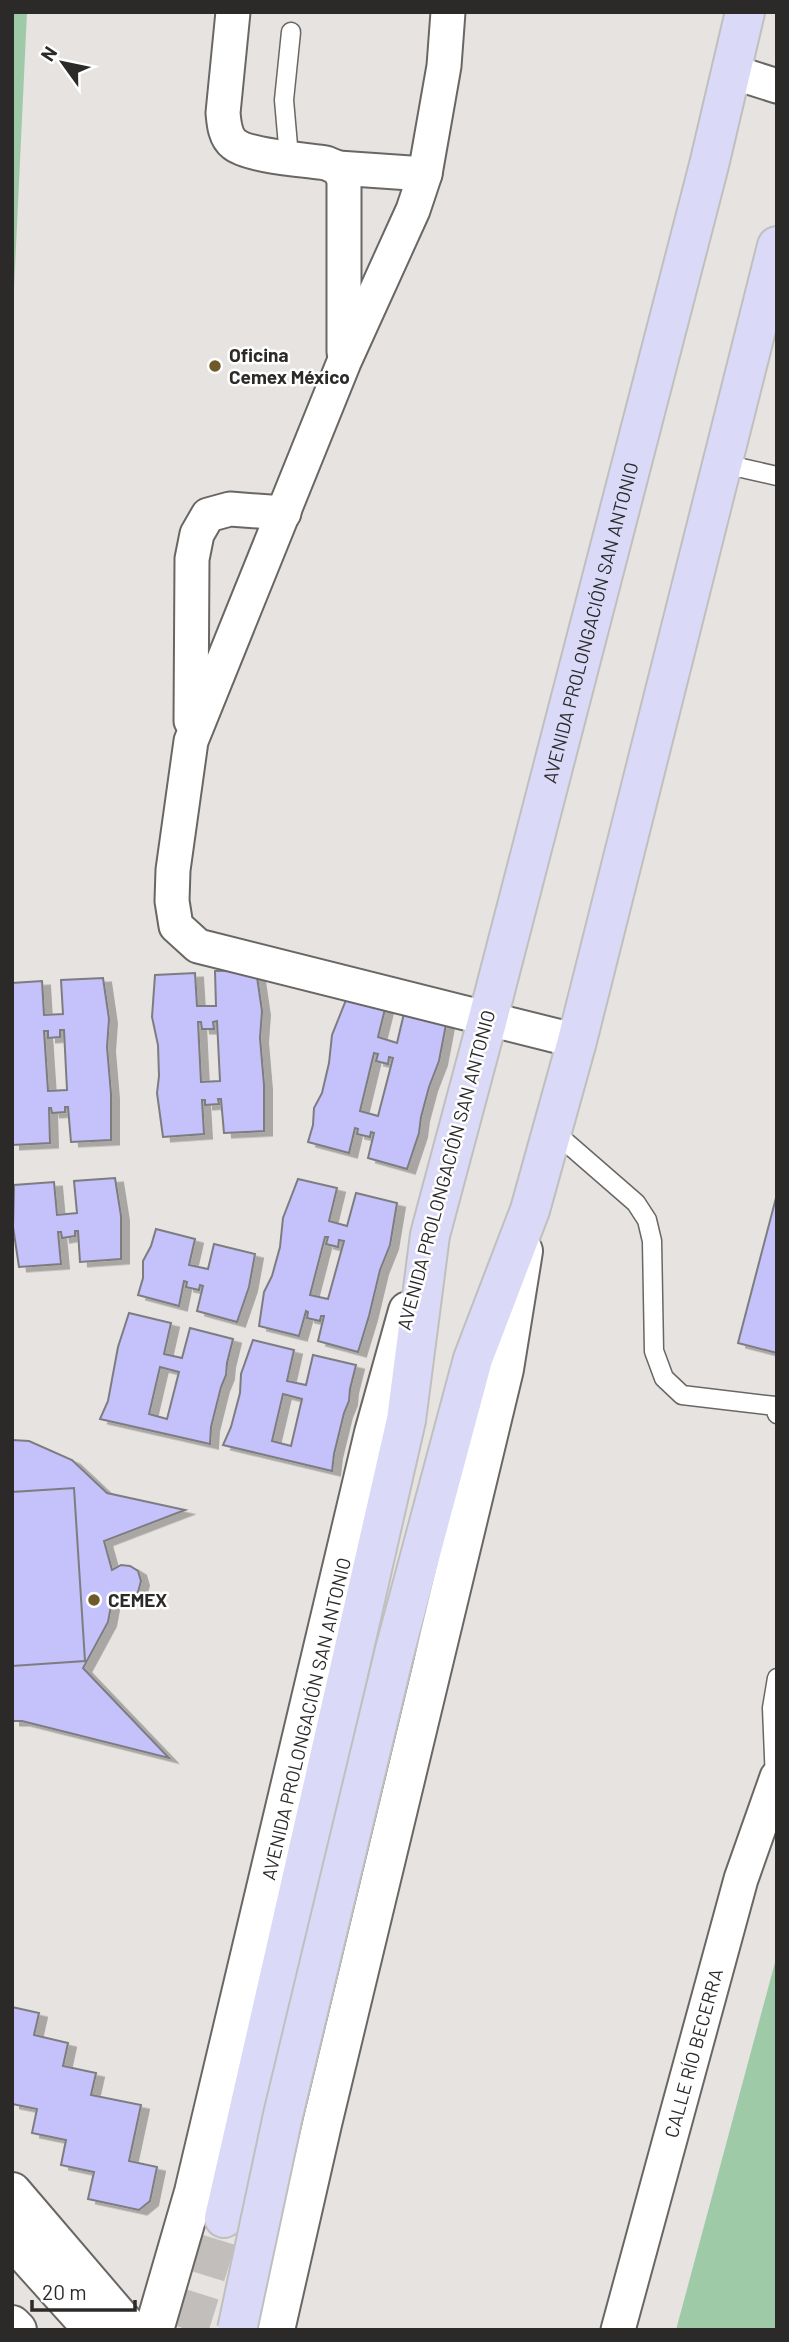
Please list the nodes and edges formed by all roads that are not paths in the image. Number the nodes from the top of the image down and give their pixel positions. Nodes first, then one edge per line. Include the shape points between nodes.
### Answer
1 (233, 12) edge
2 (448, 12) edge
3 (745, 12) edge
4 (291, 32) dead end
5 (733, 72) junction
6 (777, 86) edge
7 (289, 157) junction
8 (338, 168) junction
9 (425, 174) junction
10 (777, 246) edge
11 (344, 362) junction
12 (724, 464) junction
13 (777, 476) edge
14 (284, 513) junction
15 (191, 741) junction
16 (488, 1018) junction
17 (577, 1041) junction
18 (552, 1130) junction
19 (530, 1210) junction
20 (430, 1235) junction
21 (776, 1406) edge
22 (777, 1678) edge
23 (776, 1779) edge
24 (12, 2192) edge
25 (194, 2192) junction
26 (224, 2218) tunnel mouth
27 (299, 2224) junction
28 (12, 2238) edge
29 (12, 2325) edge
30 (17, 2330) edge
31 (94, 2330) edge
32 (130, 2330) edge
33 (154, 2330) edge
34 (237, 2330) edge
35 (275, 2330) edge
36 (618, 2330) edge

1 - 7 street via 225,129 232,143 248,151
2 - 9 street via 444,66
3 - 5 main road, AVENIDA PROLONGACIÓN SAN ANTONIO
4 - 7 lane via 284,100
5 - 6 street
5 - 16 main road, AVENIDA PROLONGACIÓN SAN ANTONIO
7 - 8 street
8 - 9 street
8 - 11 street via 344,179
9 - 11 street
10 - 12 main road
11 - 14 street
12 - 13 lane
12 - 17 main road
14 - 15 street
14 - 15 street via 230,509 208,515 197,534 192,559
15 - 16 street via 173,870 176,926 198,946
16 - 17 street
16 - 20 main road, AVENIDA PROLONGACIÓN SAN ANTONIO
17 - 18 main road
18 - 19 main road
18 - 21 lane via 636,1203 647,1220 652,1241 654,1351 664,1378 682,1395
19 - 27 street via 504,1369
19 - 34 main road, bridge via 473,1359 395,1650 283,2115
20 - 25 street, AVENIDA PROLONGACIÓN SAN ANTONIO via 371,1446
20 - 26 main road via 406,1420
22 - 23 lane via 772,1708
23 - 36 street, CALLE RÍO BECERRA via 741,1879
24 - 32 street
25 - 27 street via 211,2220 244,2239 269,2236
25 - 33 street, AVENIDA PROLONGACIÓN SAN ANTONIO
27 - 35 street
28 - 31 street
29 - 30 street

